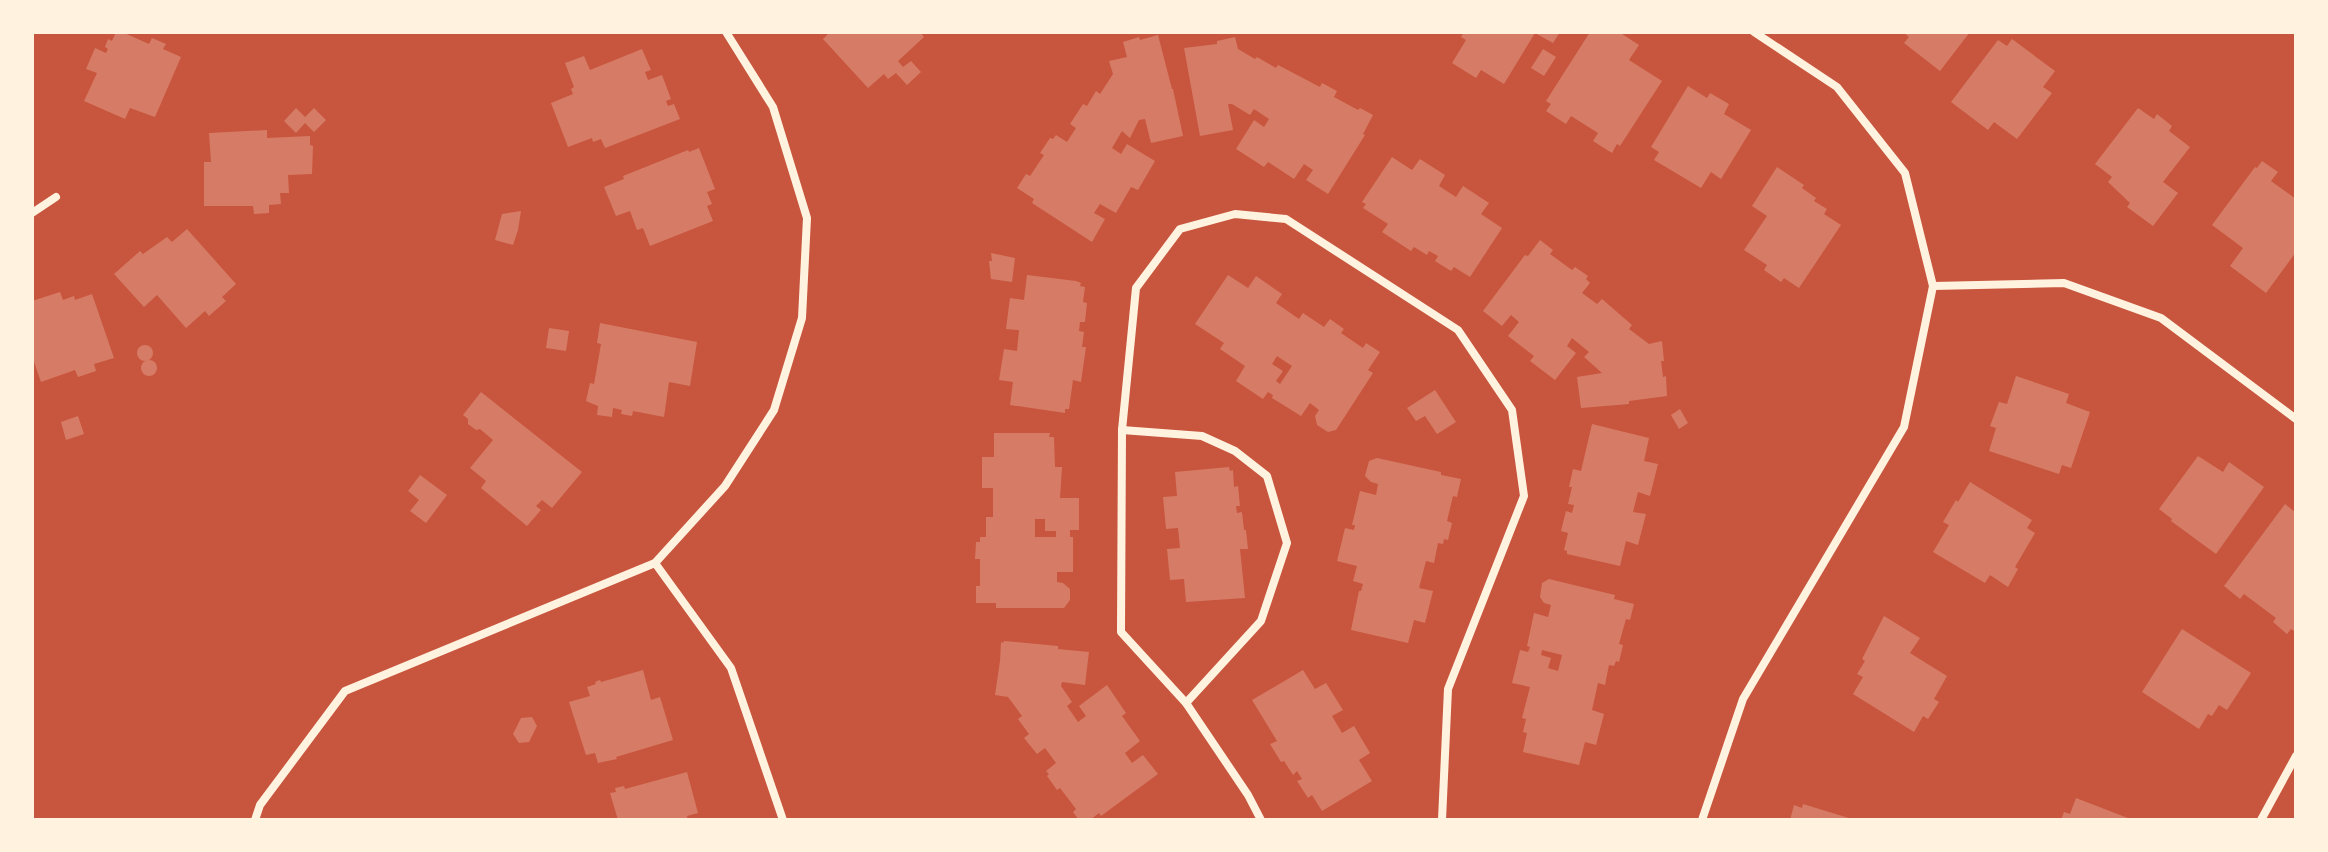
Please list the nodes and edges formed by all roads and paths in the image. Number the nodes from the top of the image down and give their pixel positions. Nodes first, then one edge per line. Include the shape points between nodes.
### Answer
1 (726, 32) edge
2 (1754, 32) edge
3 (56, 197) dead end
4 (32, 213) edge
5 (1933, 286) junction
6 (2296, 419) edge
7 (1122, 430) junction
8 (655, 563) junction
9 (1186, 703) junction
10 (2296, 756) edge
11 (255, 820) edge
12 (783, 820) edge
13 (1261, 820) edge
14 (1442, 820) edge
15 (1702, 820) edge
16 (2261, 820) edge

1 - 8 street via 773,107 807,218 802,318 774,410 725,486
2 - 5 street via 1837,87 1905,173
3 - 4 street
5 - 6 street via 2064,283 2161,318
5 - 15 street via 1904,427 1743,699
7 - 9 street via 1121,632
7 - 9 street via 1202,436 1235,451 1267,476 1287,543 1261,621
7 - 14 street via 1136,288 1180,229 1235,214 1286,219 1458,330 1512,410 1524,496 1448,689
8 - 11 street via 345,691 260,805
8 - 12 street via 731,668
9 - 13 street
10 - 16 street

